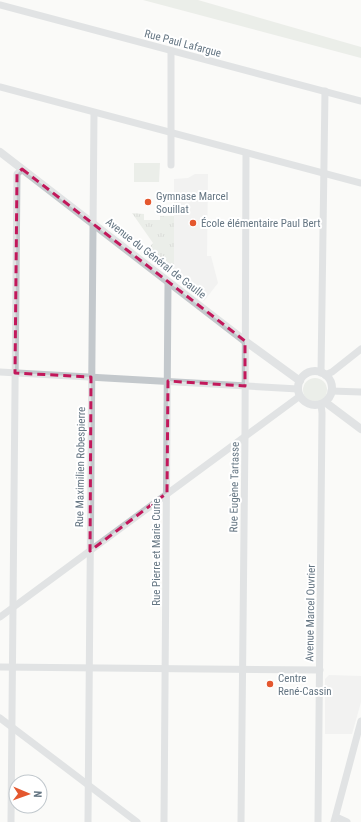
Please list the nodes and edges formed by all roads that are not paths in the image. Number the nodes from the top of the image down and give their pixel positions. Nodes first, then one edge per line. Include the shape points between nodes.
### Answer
1 (0, 5) edge
2 (171, 51) junction
3 (0, 87) edge
4 (325, 91) junction
5 (361, 101) edge
6 (94, 113) junction
7 (170, 132) junction
8 (0, 152) edge
9 (246, 153) junction
10 (171, 165) dead end
11 (22, 169) junction
12 (324, 173) junction
13 (361, 183) edge
14 (94, 224) junction
15 (168, 283) junction
16 (245, 341) junction
17 (361, 350) edge
18 (0, 372) edge
19 (15, 373) junction
20 (323, 374) junction
21 (92, 377) junction
22 (168, 382) junction
23 (245, 386) junction
24 (299, 388) junction
25 (331, 390) junction
26 (361, 392) edge
27 (323, 403) junction
28 (361, 429) edge
29 (245, 435) junction
30 (167, 493) junction
31 (90, 551) junction
32 (13, 608) junction
33 (0, 617) edge
34 (0, 666) edge
35 (13, 667) junction
36 (89, 667) junction
37 (166, 668) junction
38 (243, 669) junction
39 (320, 670) junction
40 (0, 718) edge
41 (361, 721) edge
42 (12, 728) junction
43 (88, 784) junction
44 (335, 820) edge
45 (11, 822) edge
46 (88, 822) edge
47 (137, 822) edge
48 (164, 822) edge
49 (241, 822) edge
50 (318, 822) edge
51 (347, 822) edge

1 - 2 street, Rue Paul Lafargue
2 - 4 street, Rue Paul Lafargue
2 - 7 street
3 - 6 street
4 - 5 street, Rue Paul Lafargue
4 - 12 street
6 - 7 street
6 - 14 street, Rue Maximilien Robespierre
7 - 9 street
7 - 10 street
8 - 11 street, Avenue du Général de Gaulle
9 - 12 street
9 - 16 street, Rue Eugène Tartasse
11 - 14 street, Avenue du Général de Gaulle
11 - 19 street via 17,174
12 - 13 street
12 - 20 street
14 - 15 street, Avenue du Général de Gaulle
14 - 21 street, Rue Maximilien Robespierre
15 - 16 street, Avenue du Général de Gaulle
15 - 22 street, Rue Pierre et Marie Curie
16 - 23 street, Rue Eugène Tartasse
16 - 24 street, Avenue du Général de Gaulle
17 - 20 street via 332,372
18 - 19 street
19 - 21 street
19 - 32 street
20 - 24 street via 307,374
20 - 25 street via 330,382
21 - 22 street
21 - 31 street, Rue Maximilien Robespierre
22 - 23 street
22 - 30 street, Rue Pierre et Marie Curie
23 - 24 street
23 - 29 street, Rue Eugène Tartasse
24 - 27 street via 306,402
24 - 29 street
25 - 26 street
25 - 27 street via 330,396
27 - 28 street
27 - 39 street, Avenue Marcel Ouvrier
29 - 30 street
29 - 38 street, Rue Eugène Tartasse
30 - 31 street
30 - 37 street, Rue Pierre et Marie Curie
31 - 32 street
31 - 36 street, Rue Maximilien Robespierre
32 - 33 street
32 - 35 street
34 - 35 street
35 - 36 street
35 - 42 street
36 - 37 street
36 - 43 street, Rue Maximilien Robespierre
37 - 38 street
37 - 48 street, Rue Pierre et Marie Curie
38 - 39 street
38 - 49 street, Rue Eugène Tartasse
39 - 50 street, Avenue Marcel Ouvrier
40 - 42 street
41 - 44 street
42 - 43 street
42 - 45 street
43 - 46 street, Rue Maximilien Robespierre
43 - 47 street
44 - 51 street

